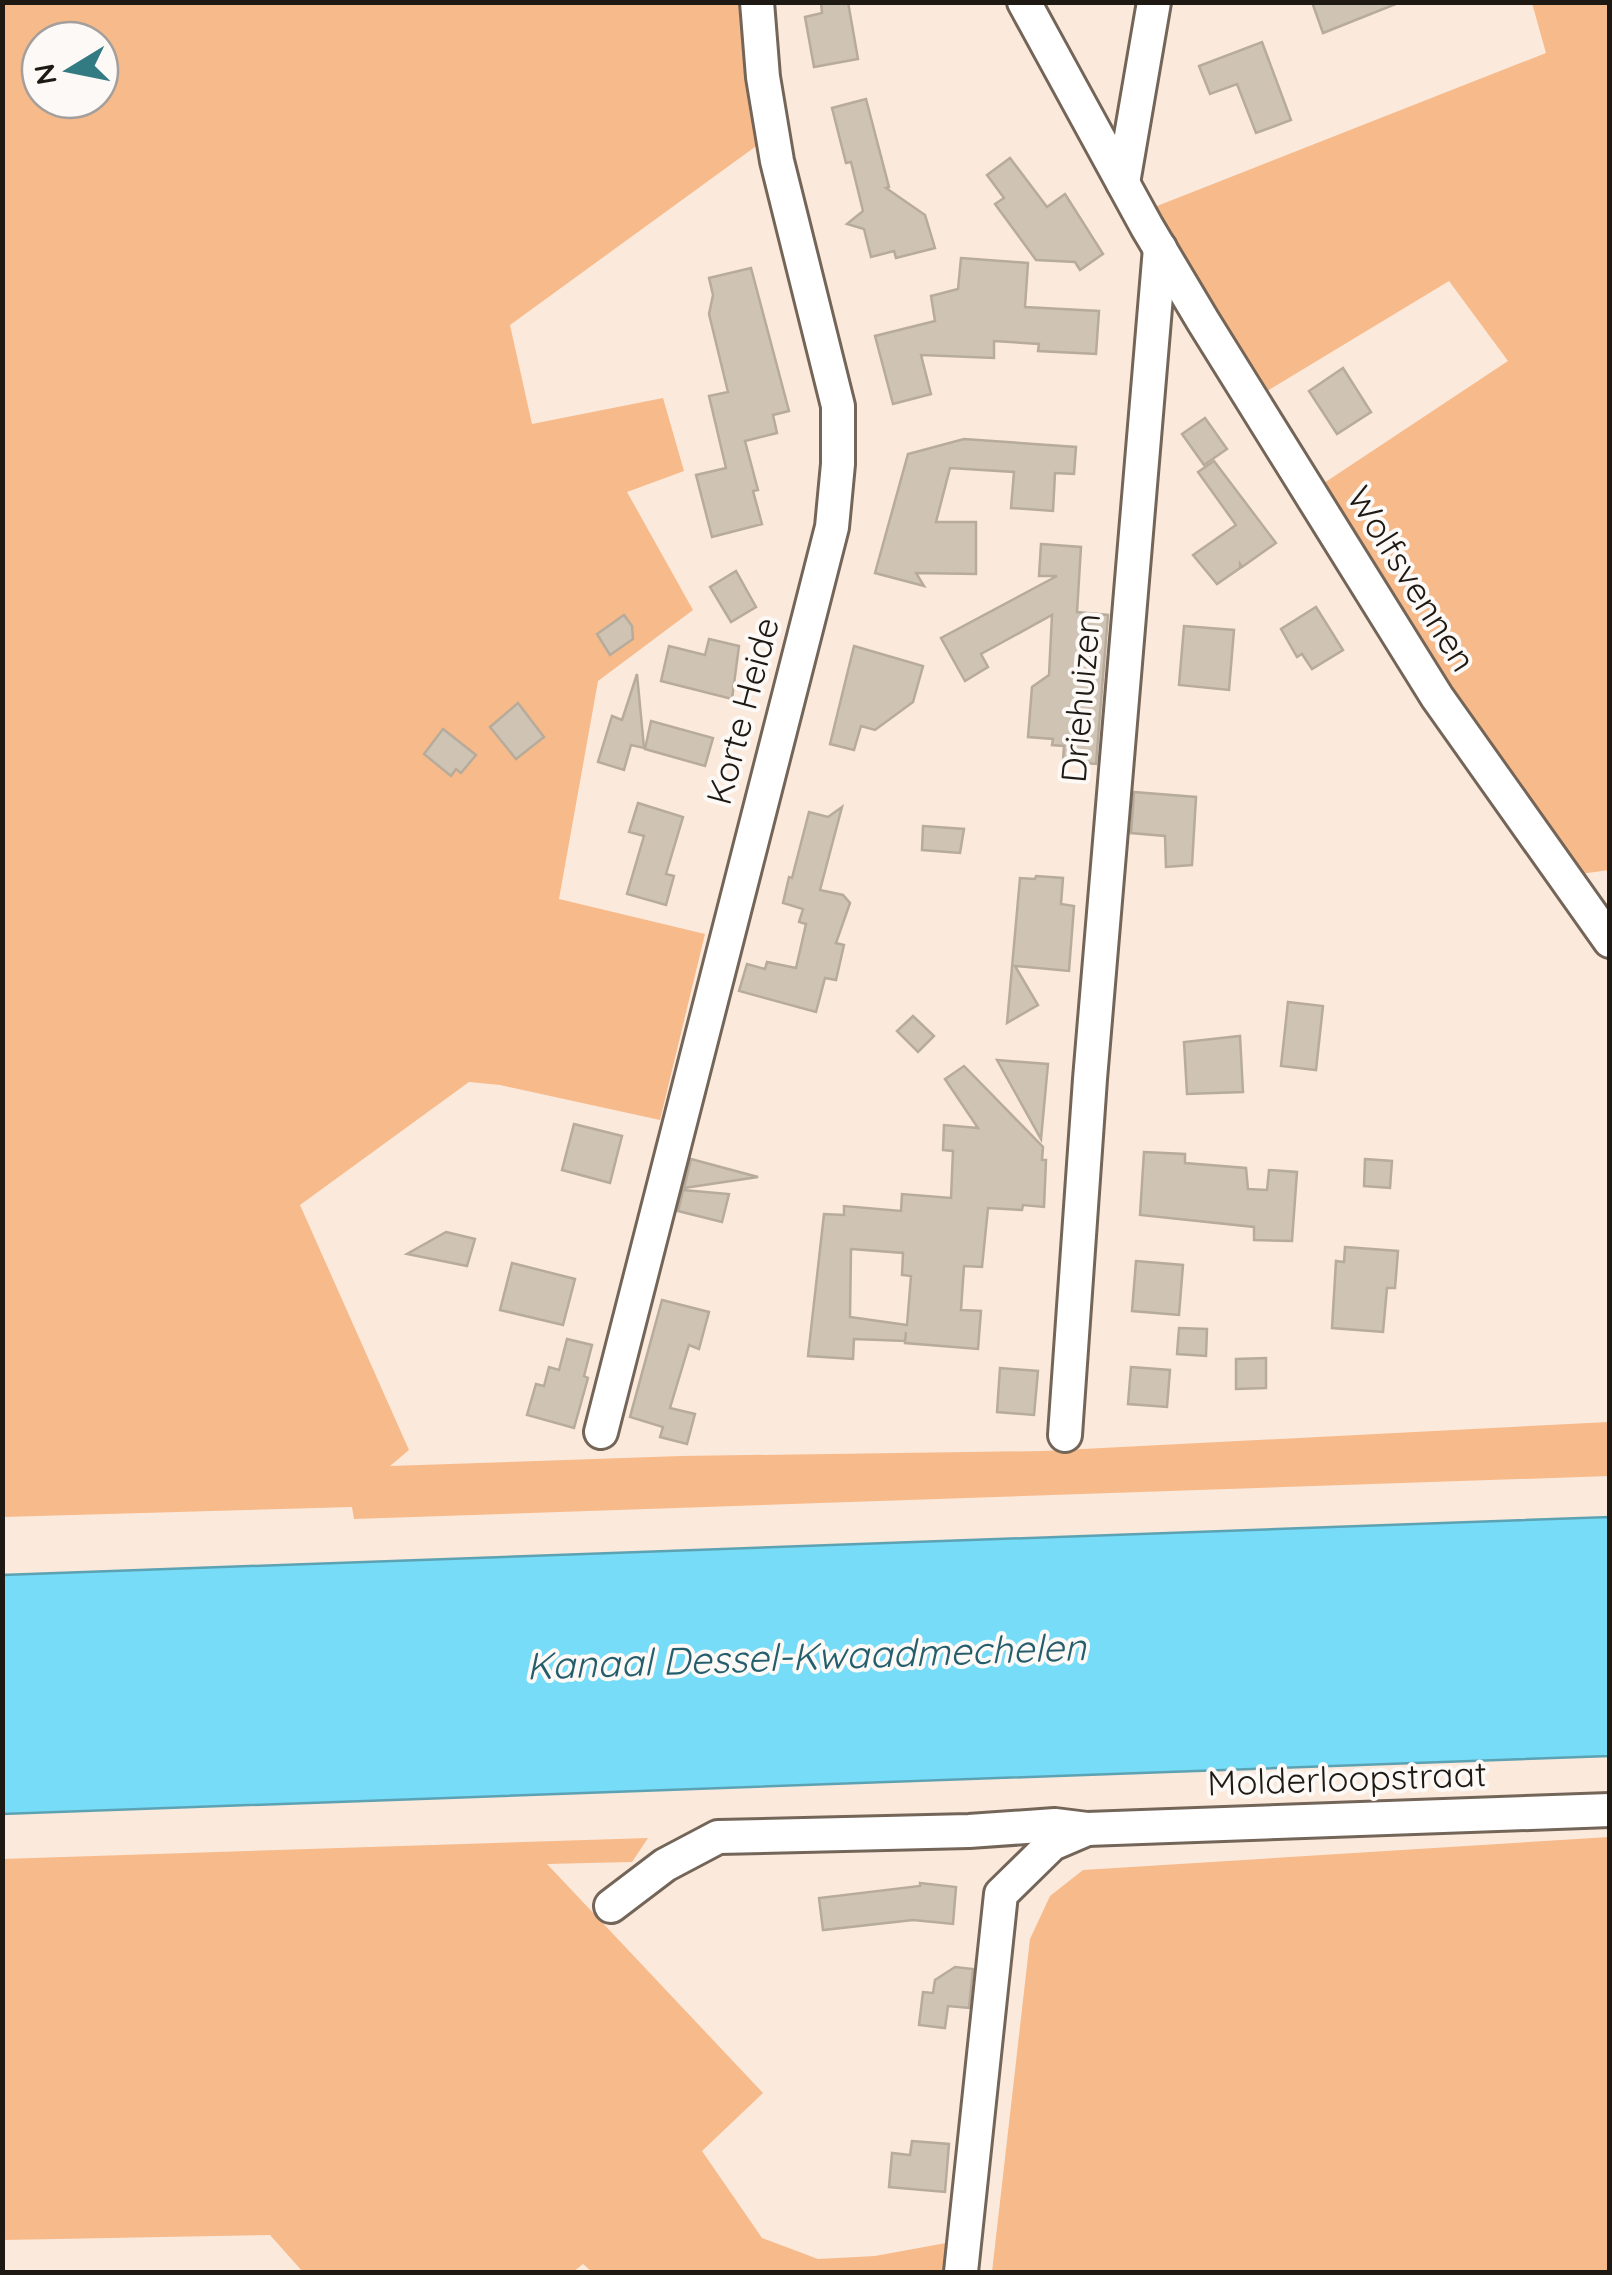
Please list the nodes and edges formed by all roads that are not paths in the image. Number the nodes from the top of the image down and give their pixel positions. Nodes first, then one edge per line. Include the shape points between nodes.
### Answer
1 (758, 2) edge
2 (1024, 2) edge
3 (1154, 2) edge
4 (1124, 183) junction
5 (1160, 248) junction
6 (1610, 941) edge
7 (601, 1432) dead end
8 (1066, 1435) dead end
9 (1610, 1810) edge
10 (1087, 1829) junction
11 (969, 1831) junction
12 (1000, 1894) junction
13 (611, 1906) dead end
14 (961, 2272) edge

1 - 7 street, Korte Heide via 777,161 838,406 832,527
2 - 4 street
3 - 4 street
4 - 5 street
5 - 6 street, Wolfsvennen via 1437,697
5 - 8 street, Driehuizen
9 - 10 street, Molderloopstraat
10 - 11 street, Molderloopstraat via 1055,1824
10 - 12 street, Molderloopstraat via 1052,1844
11 - 12 street via 999,1866
11 - 13 street, Molderloopstraat via 718,1838 664,1866
12 - 14 street

